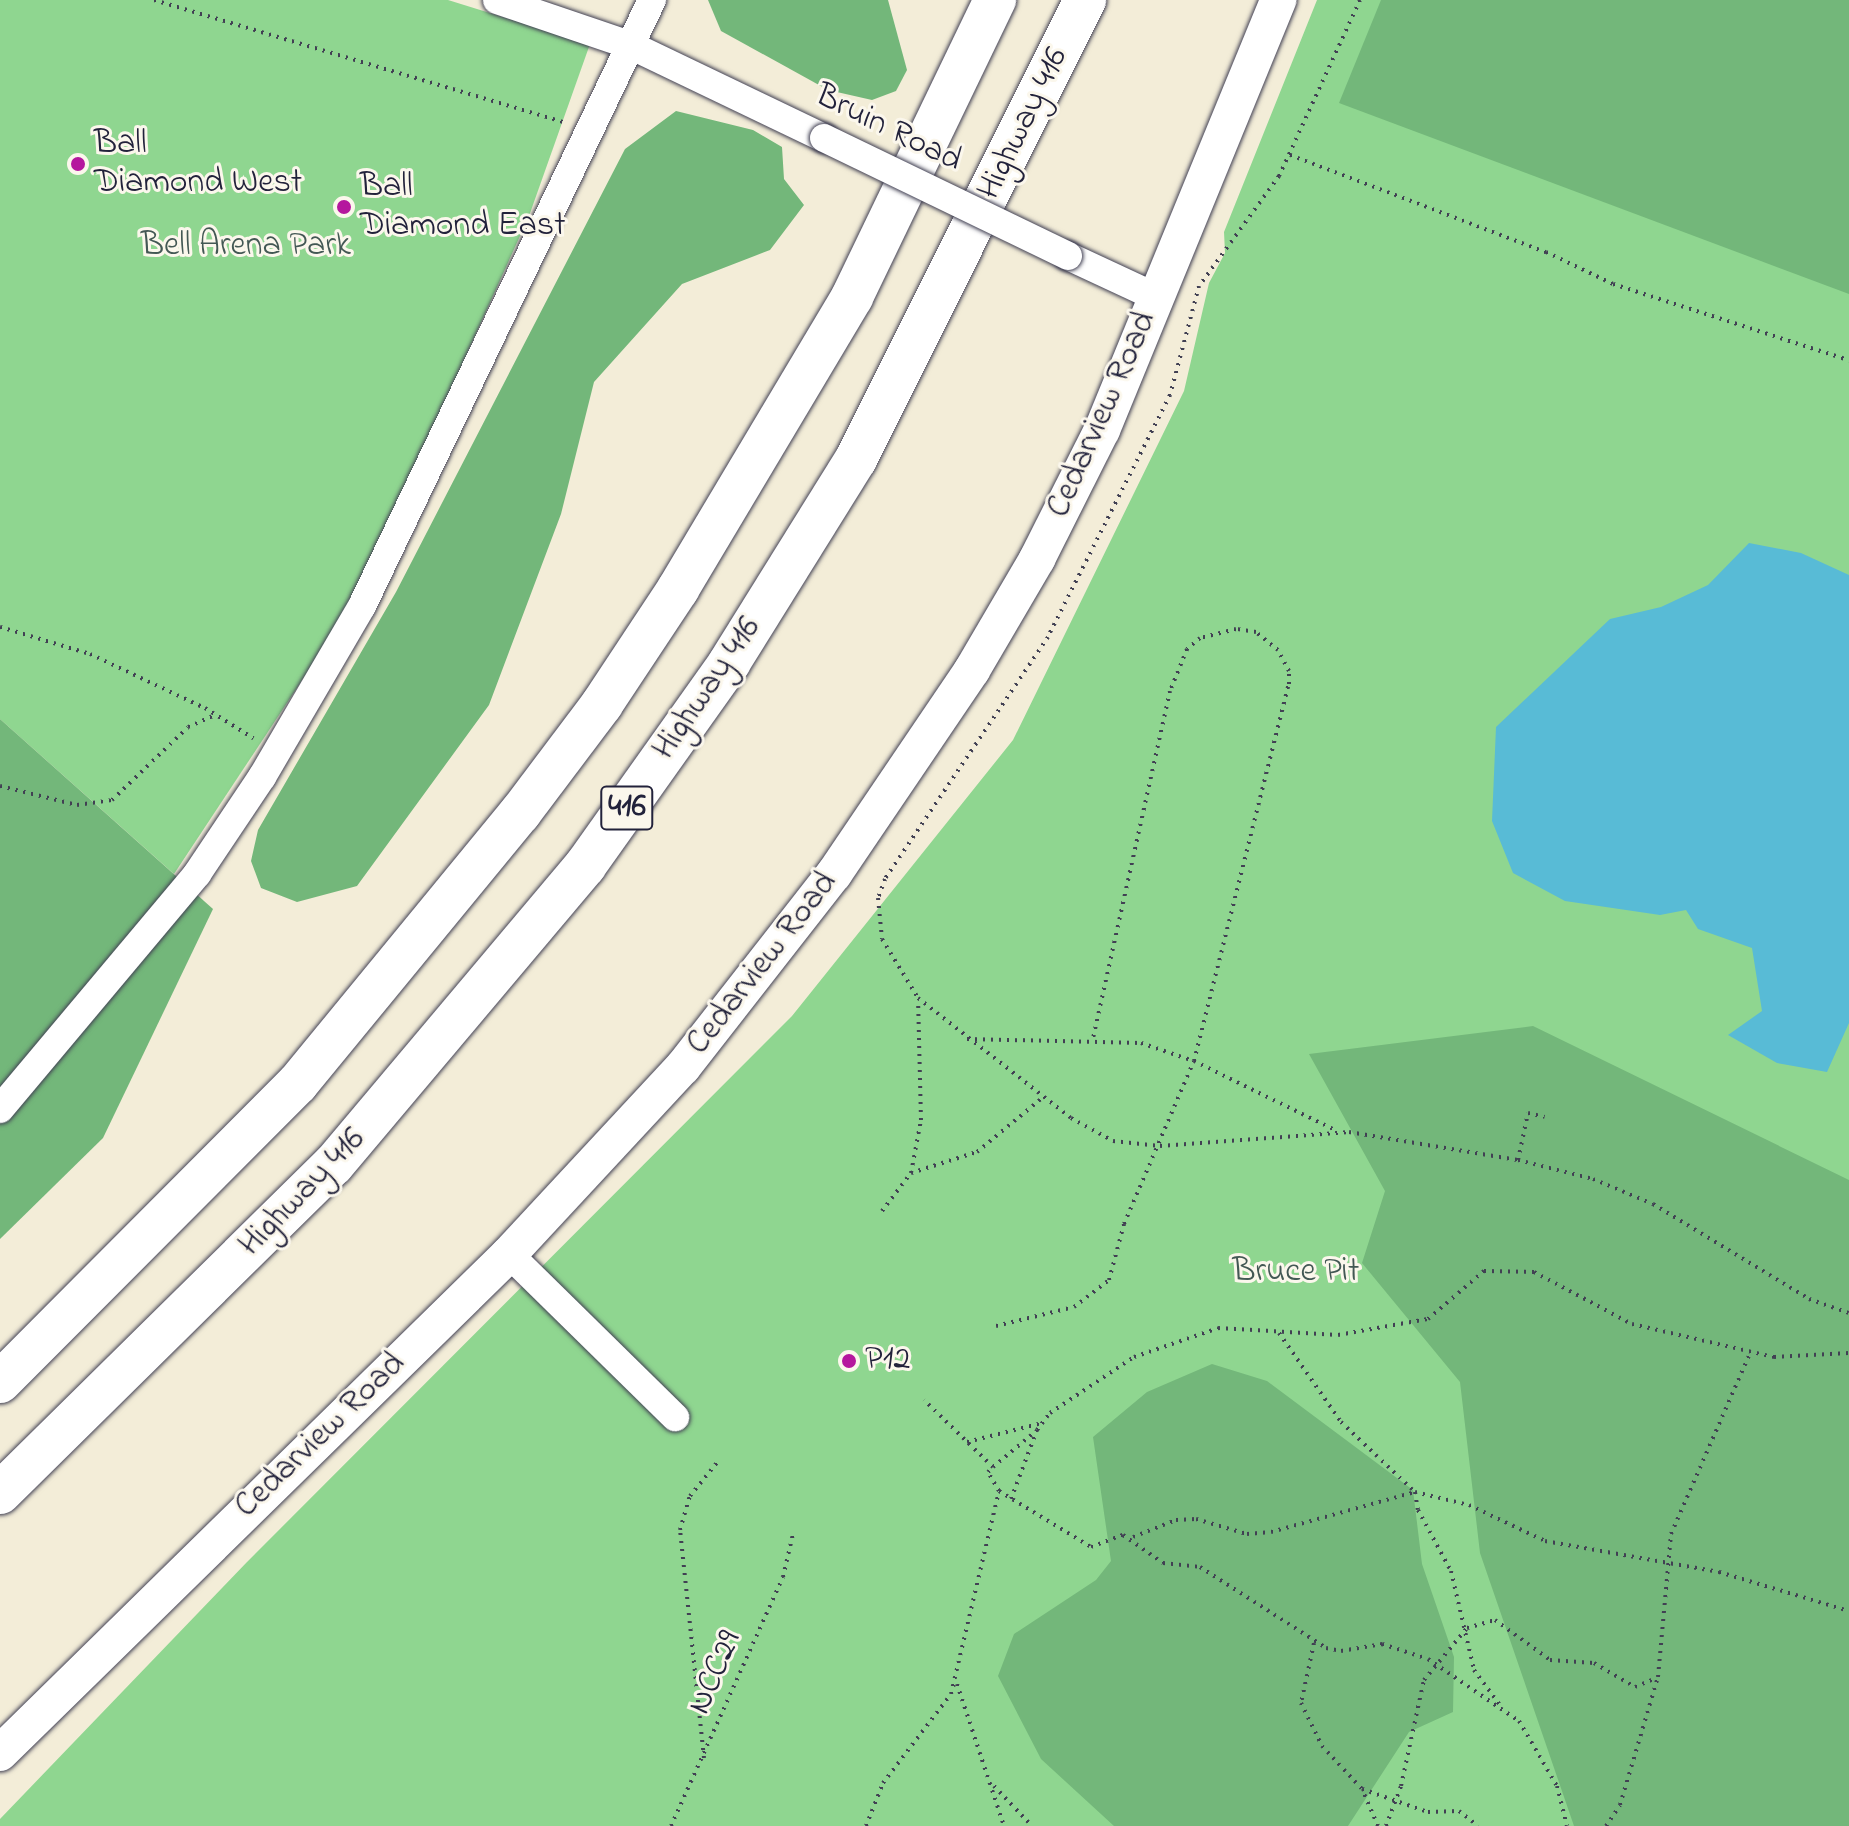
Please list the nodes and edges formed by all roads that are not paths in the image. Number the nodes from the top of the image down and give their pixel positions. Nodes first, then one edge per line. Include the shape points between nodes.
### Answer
1 (497, 0) edge
2 (652, 0) edge
3 (995, 0) edge
4 (1085, 0) edge
5 (1278, 0) edge
6 (632, 46) junction
7 (1156, 297) junction
8 (0, 1109) edge
9 (509, 1254) junction
10 (0, 1382) edge
11 (675, 1417) dead end
12 (0, 1493) edge
13 (0, 1753) edge

1 - 6 street, Bruin Road
2 - 6 street
3 - 10 highway, 416 via 852,297 678,589 602,704 520,813 298,1083
4 - 12 highway, Highway 416 / 416 via 856,459 729,663 585,866 334,1164
5 - 7 main road, Cedarview Road
6 - 7 street, Bruin Road, bridge
6 - 8 street via 362,606 276,752 197,874 49,1057
7 - 9 main road, Cedarview Road via 1102,430 1037,559 899,782 683,1067
9 - 11 street
9 - 13 main road, Cedarview Road

